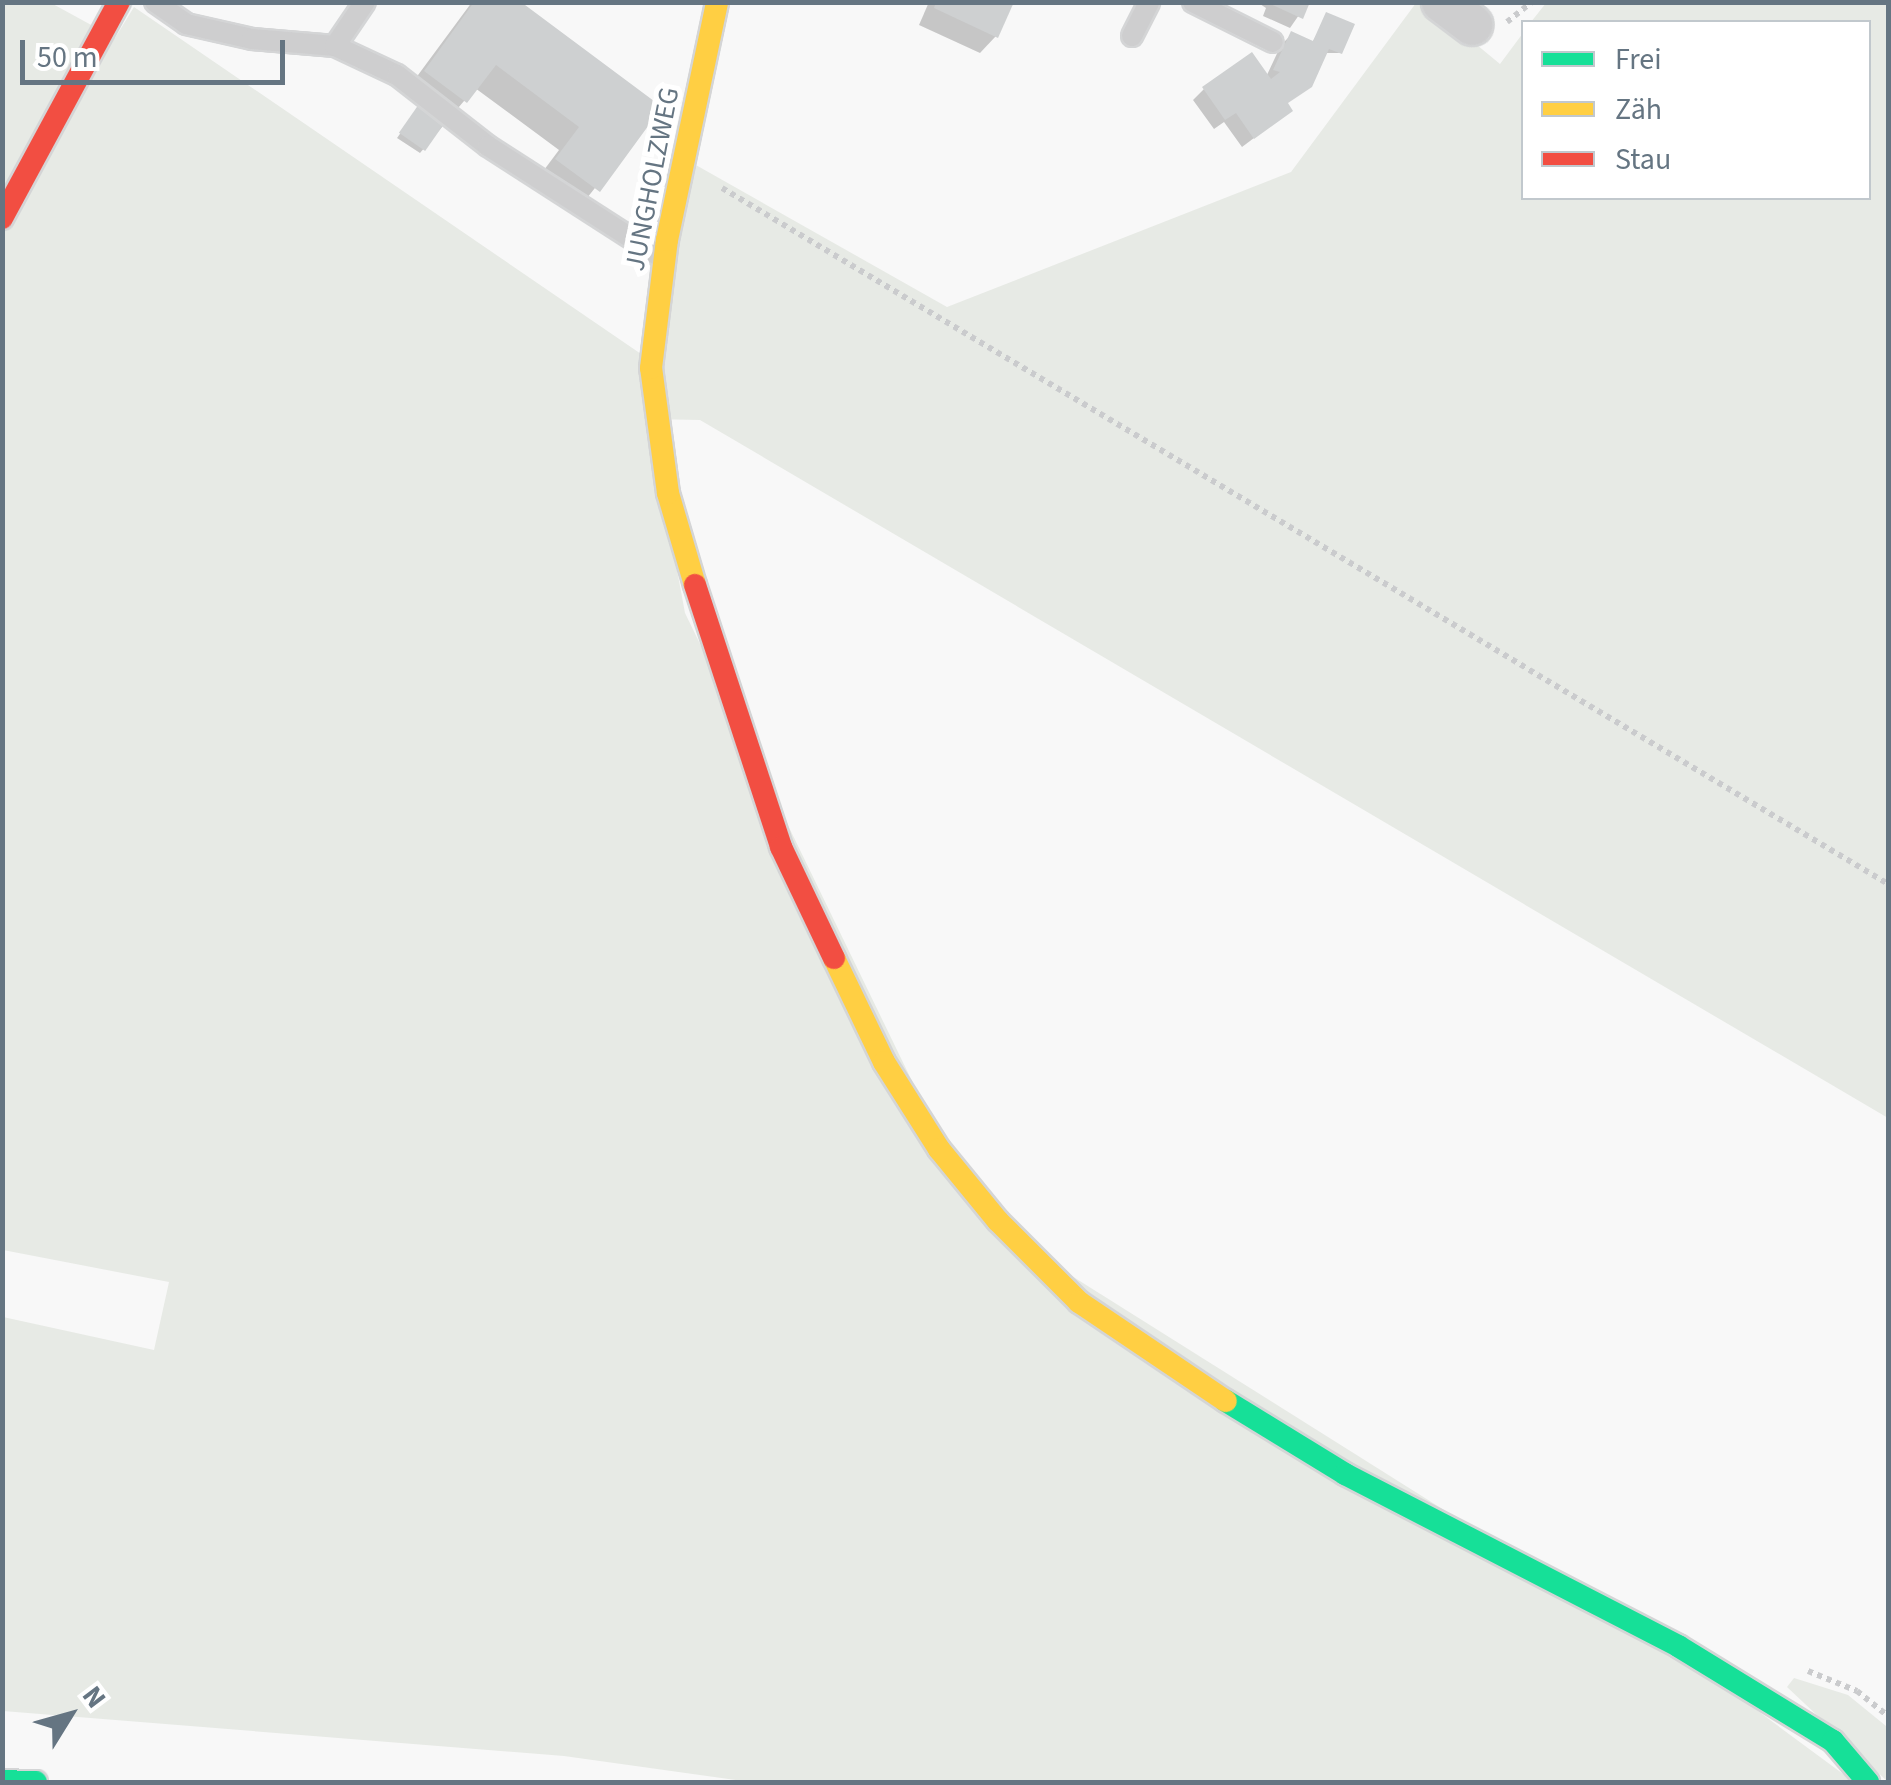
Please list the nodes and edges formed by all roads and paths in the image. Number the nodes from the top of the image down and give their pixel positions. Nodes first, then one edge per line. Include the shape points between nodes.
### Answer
1 (155, 2) edge
2 (366, 2) edge
3 (718, 2) edge
4 (1150, 2) edge
5 (1193, 2) edge
6 (102, 7) edge
7 (1132, 36) dead end
8 (1273, 42) dead end
9 (335, 46) junction
10 (682, 164) junction
11 (2, 218) edge
12 (664, 260) junction
13 (1888, 884) edge
14 (2, 1781) edge
15 (36, 1782) edge
16 (1868, 1782) edge

1 - 9 lane via 186,24 252,39
2 - 9 lane
3 - 10 main road, JUNGHOLZWEG
4 - 7 lane
5 - 8 lane
6 - 11 main road
9 - 12 lane via 398,75 488,146
10 - 12 main road, JUNGHOLZWEG
10 - 13 path
12 - 16 main road, JUNGHOLZWEG via 651,368 668,494 740,736 781,847 884,1062 939,1148 998,1221 1079,1302 1156,1358 1344,1474 1678,1646 1834,1741
14 - 15 main road

